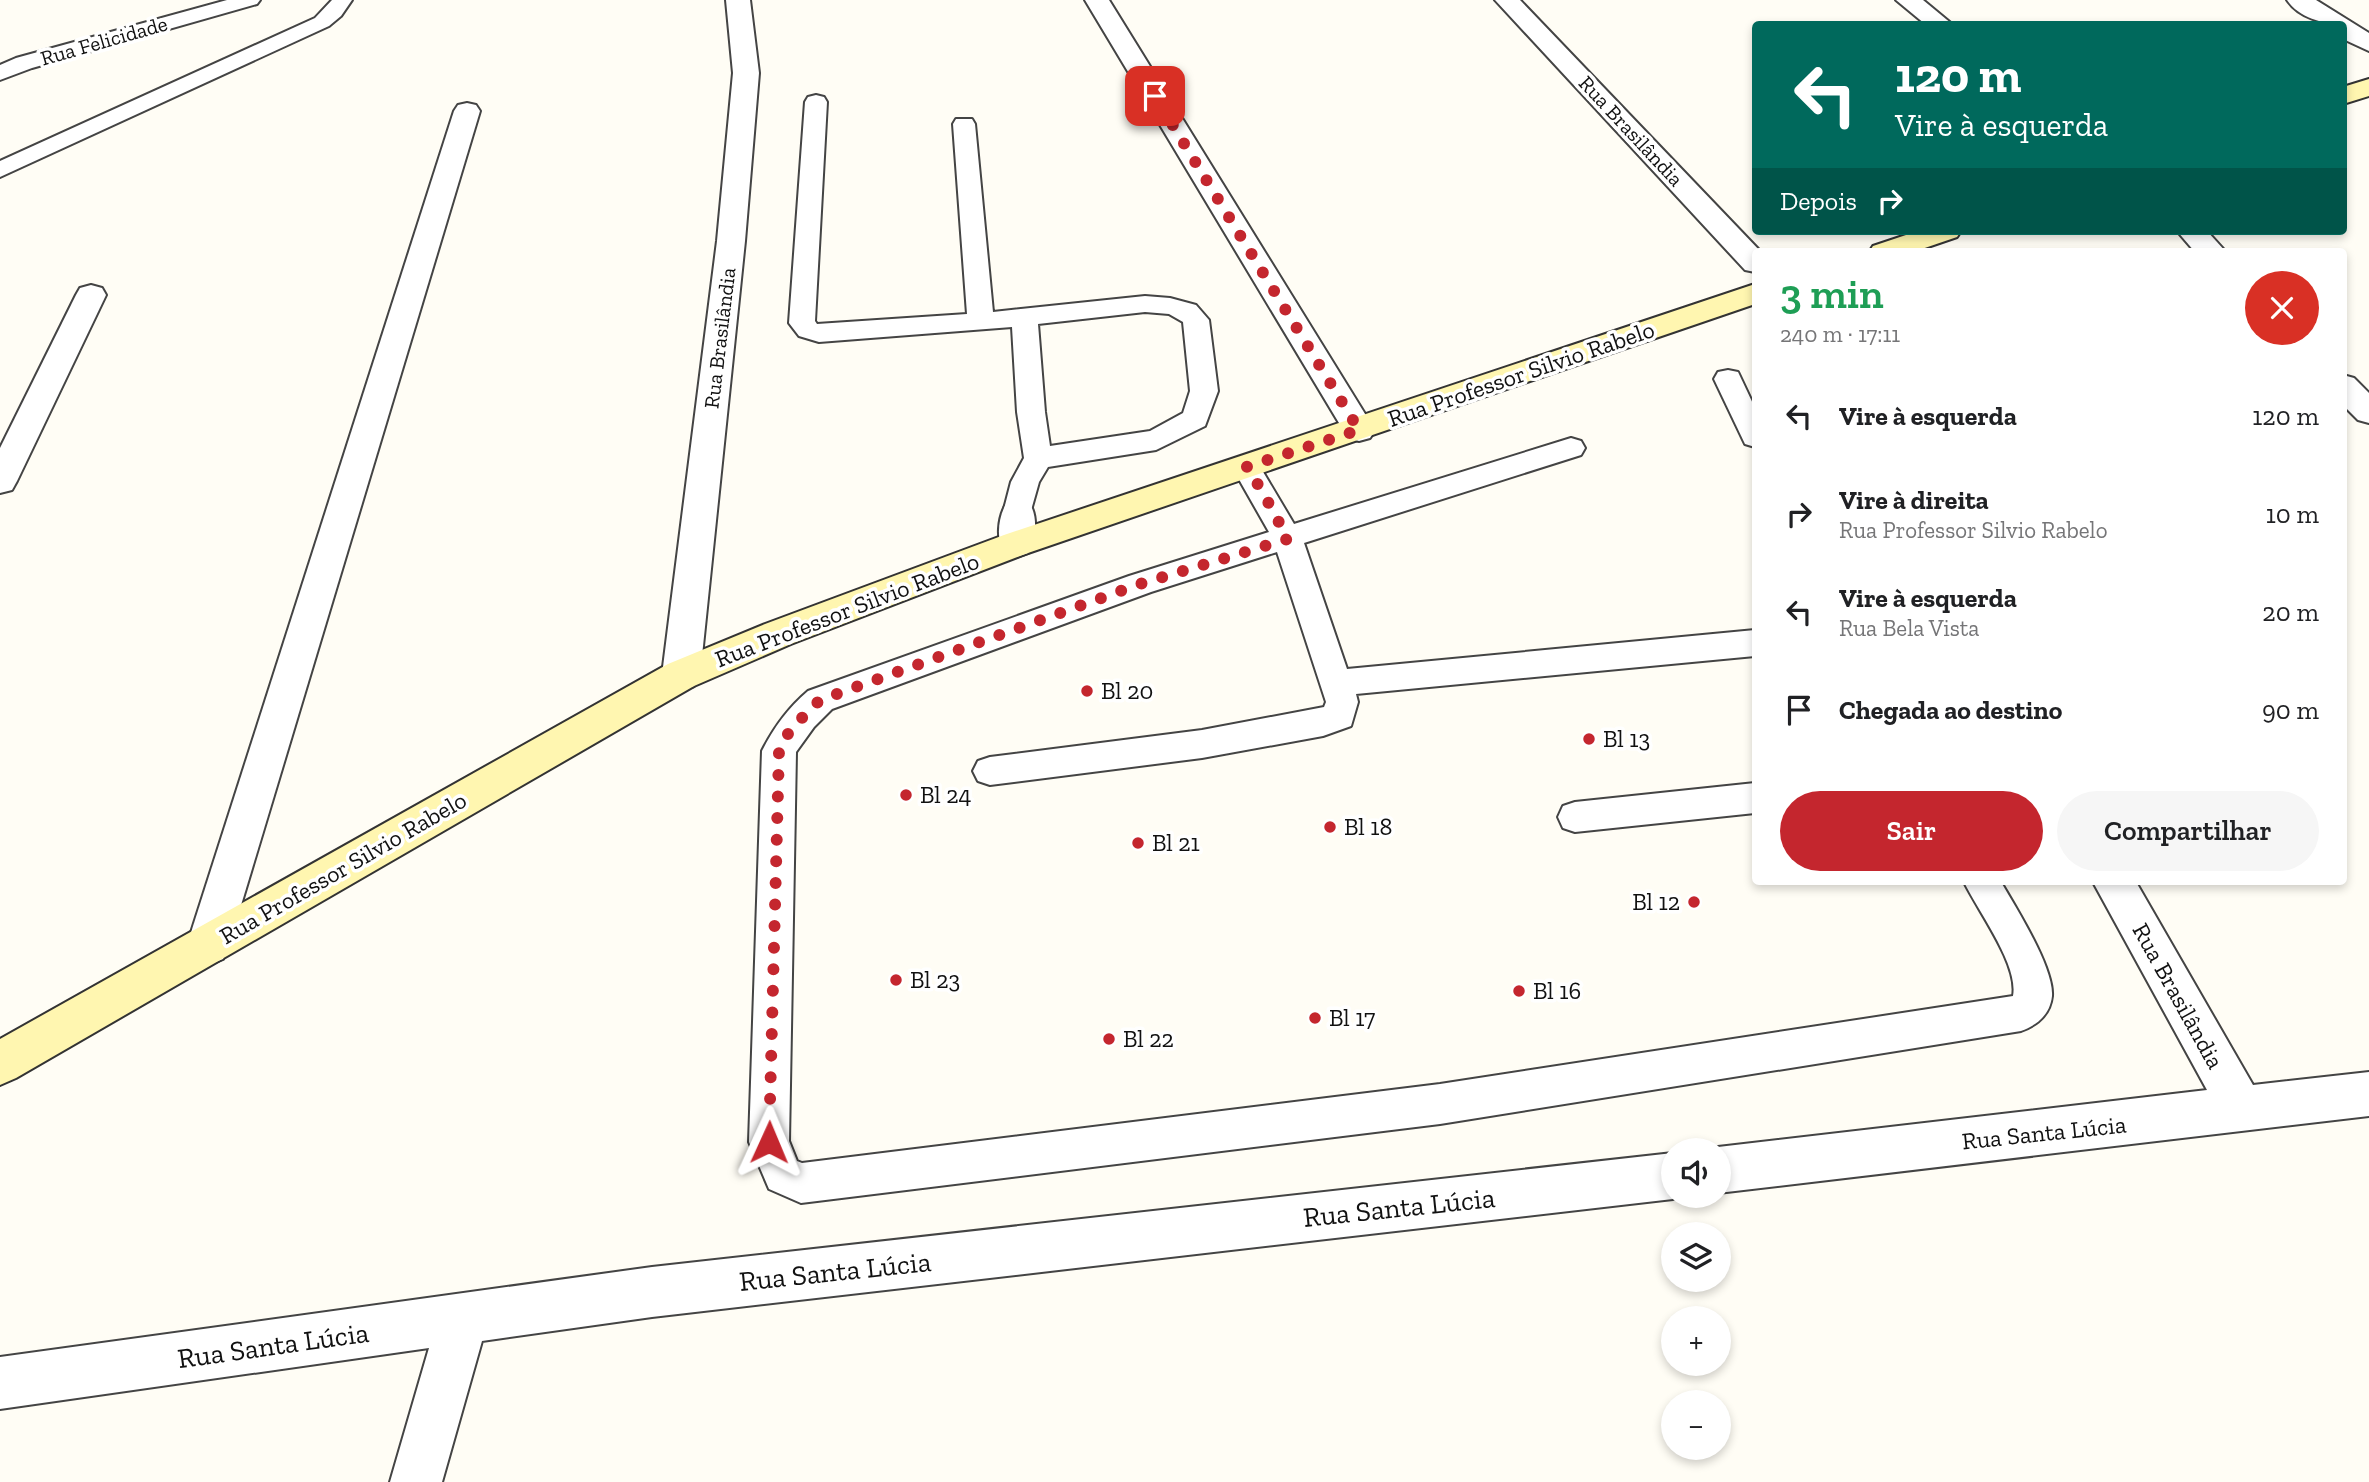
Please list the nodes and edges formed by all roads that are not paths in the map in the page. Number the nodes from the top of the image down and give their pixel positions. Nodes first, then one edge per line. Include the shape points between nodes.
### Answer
1 (250, 0) edge
2 (342, 0) edge
3 (738, 0) edge
4 (1097, 0) edge
5 (1507, 0) edge
6 (1908, 0) edge
7 (2298, 0) edge
8 (1936, 21) edge
9 (2333, 21) edge
10 (2347, 30) edge
11 (2369, 44) edge
12 (0, 73) edge
13 (2369, 87) edge
14 (2347, 95) edge
15 (816, 103) dead end
16 (467, 111) dead end
17 (964, 124) dead end
18 (0, 170) edge
19 (1935, 235) edge
20 (2195, 235) edge
21 (1894, 248) edge
22 (2208, 248) edge
23 (1752, 260) edge
24 (91, 295) dead end
25 (1752, 295) edge
26 (1025, 319) junction
27 (981, 322) junction
28 (1728, 379) dead end
29 (2347, 390) edge
30 (2369, 412) edge
31 (1359, 430) junction
32 (1752, 431) edge
33 (1571, 448) dead end
34 (1038, 458) junction
35 (1246, 467) junction
36 (0, 481) edge
37 (1017, 529) junction
38 (1288, 539) junction
39 (1752, 643) edge
40 (681, 675) junction
41 (1337, 683) junction
42 (990, 771) dead end
43 (1752, 798) edge
44 (1576, 817) dead end
45 (1984, 885) edge
46 (2116, 885) edge
47 (208, 945) junction
48 (0, 1063) edge
49 (2369, 1094) edge
50 (2242, 1110) junction
51 (1731, 1169) edge
52 (1661, 1177) edge
53 (463, 1319) junction
54 (0, 1383) edge
55 (416, 1482) edge

1 - 12 lane, Rua Felicidade
2 - 18 lane via 321,22
3 - 40 street, Rua Brasilândia via 746,73
4 - 31 street
5 - 23 street, Rua Brasilândia
6 - 8 street
7 - 9 street
10 - 11 street
13 - 14 main road
15 - 27 lane via 802,323 819,333
16 - 47 street
17 - 27 lane
19 - 21 main road
20 - 22 street
24 - 36 street
25 - 31 main road, Rua Professor Silvio Rabelo
26 - 27 lane
26 - 34 lane
26 - 34 lane via 1145,304 1187,311 1196,320 1204,391 1195,419 1156,440
28 - 32 lane
29 - 30 street
31 - 35 main road, Rua Professor Silvio Rabelo
33 - 38 lane
34 - 37 lane via 1025,482
35 - 37 main road, Rua Professor Silvio Rabelo
35 - 38 lane
37 - 40 main road, Rua Professor Silvio Rabelo
38 - 41 lane
38 - 45 lane via 1140,584 820,700 790,730 779,751 769,1142 783,1175 801,1183 1440,1104 2021,1013 2031,1005 2034,993 2030,974
39 - 41 lane
40 - 47 main road, Rua Professor Silvio Rabelo
41 - 42 lane via 1342,708 1339,716 1323,722 1202,744
43 - 44 lane
46 - 50 street, Rua Brasilândia
47 - 48 main road, Rua Professor Silvio Rabelo
49 - 50 street, Rua Santa Lúcia
50 - 51 street, Rua Santa Lúcia
52 - 53 street, Rua Santa Lúcia via 652,1292
53 - 54 street, Rua Santa Lúcia
53 - 55 street

